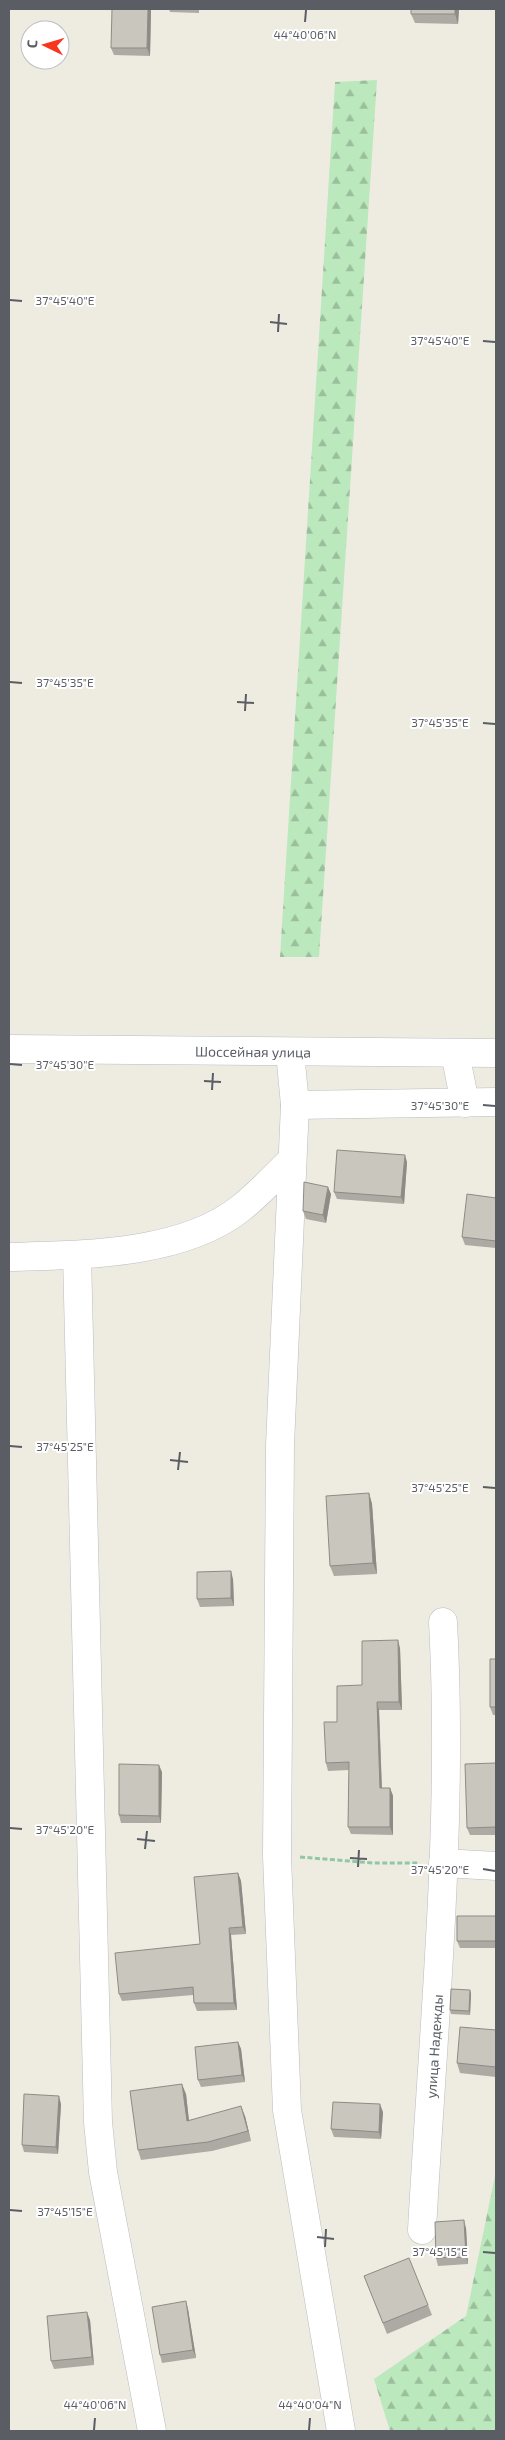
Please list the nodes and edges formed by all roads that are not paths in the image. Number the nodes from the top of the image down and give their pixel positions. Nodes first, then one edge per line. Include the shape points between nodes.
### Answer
1 (9, 1048) edge
2 (290, 1052) junction
3 (455, 1052) junction
4 (496, 1053) edge
5 (496, 1102) edge
6 (465, 1103) junction
7 (295, 1105) junction
8 (292, 1160) junction
9 (76, 1255) junction
10 (9, 1257) edge
11 (443, 1622) dead end
12 (443, 1863) junction
13 (496, 1866) edge
14 (422, 2230) dead end
15 (152, 2431) edge
16 (341, 2431) edge

1 - 2 street, Шоссейная улица
2 - 3 street, Шоссейная улица
2 - 7 street
3 - 4 street, Шоссейная улица
3 - 6 street
5 - 6 street
6 - 7 street
7 - 8 street
8 - 9 street via 241,1208 209,1228 176,1241
8 - 16 street via 280,1445 277,1856 287,2110
9 - 10 street
9 - 15 street via 98,2122 103,2172
11 - 12 street, улица Надежды via 446,1674
12 - 13 street
12 - 14 street, улица Надежды

